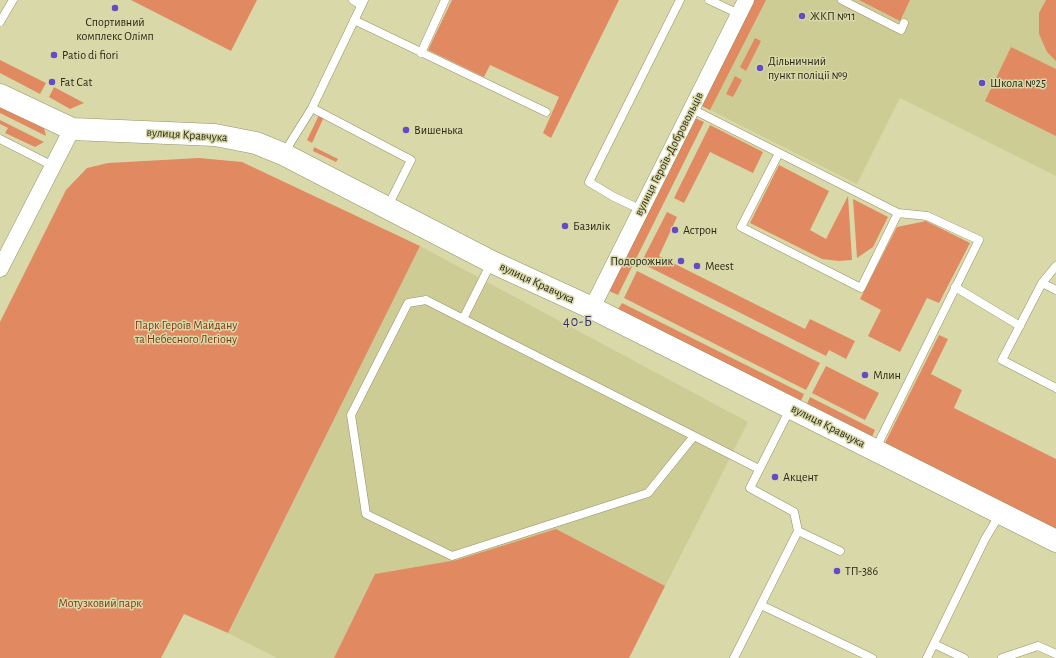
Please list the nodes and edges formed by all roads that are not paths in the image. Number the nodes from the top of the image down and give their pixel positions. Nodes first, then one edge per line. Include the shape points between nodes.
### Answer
1 (13, 0) edge
2 (353, 0) edge
3 (445, 0) edge
4 (680, 0) edge
5 (709, 0) edge
6 (842, 0) edge
7 (363, 2) edge
8 (743, 7) edge
9 (354, 20) junction
10 (0, 22) edge
11 (904, 23) dead end
12 (421, 53) junction
13 (0, 95) edge
14 (312, 108) junction
15 (692, 109) junction
16 (546, 112) dead end
17 (72, 129) junction
18 (0, 139) edge
19 (779, 153) junction
20 (283, 154) junction
21 (53, 166) junction
22 (387, 208) junction
23 (642, 210) junction
24 (898, 213) junction
25 (492, 262) junction
26 (1056, 266) edge
27 (0, 269) edge
28 (1042, 283) junction
29 (955, 287) junction
30 (1056, 290) edge
31 (592, 308) junction
32 (462, 319) junction
33 (1020, 326) junction
34 (1056, 388) edge
35 (791, 408) junction
36 (694, 436) junction
37 (875, 450) junction
38 (759, 469) junction
39 (1001, 513) junction
40 (798, 531) junction
41 (1056, 541) edge
42 (840, 551) dead end
43 (761, 605) junction
44 (934, 644) junction
45 (1056, 654) edge
46 (734, 658) edge
47 (872, 658) edge
48 (927, 658) edge
49 (964, 658) edge
50 (1002, 658) edge

1 - 10 lane
2 - 7 lane
3 - 12 lane
4 - 23 lane via 589,182
5 - 8 lane
6 - 11 lane via 901,30
7 - 9 lane
8 - 15 street, вулиця Героїв-Добровольців
9 - 12 lane
9 - 14 lane
12 - 16 lane
13 - 17 street, вулиця Кравчука
14 - 20 lane
14 - 22 lane via 411,160
15 - 19 lane
15 - 23 street, вулиця Героїв-Добровольців
17 - 20 street, вулиця Кравчука via 214,135 256,143
17 - 21 street
18 - 21 lane
19 - 24 lane
19 - 24 lane via 741,227 860,288
20 - 22 street, вулиця Кравчука
21 - 27 street
22 - 25 street, вулиця Кравчука
23 - 31 street, вулиця Героїв-Добровольців
24 - 29 lane via 927,216 979,240
25 - 31 street, вулиця Кравчука
25 - 32 lane
26 - 28 lane
28 - 30 lane
28 - 33 lane
29 - 33 lane
29 - 37 lane
31 - 35 street, вулиця Кравчука
32 - 36 lane
32 - 36 lane via 426,300 408,303 351,415 366,514 452,556 648,492
33 - 34 lane via 1002,360
35 - 37 street, вулиця Кравчука
35 - 38 lane
36 - 38 lane
37 - 39 street, вулиця Кравчука
38 - 40 lane via 750,488 794,512
39 - 41 street, вулиця Кравчука
39 - 44 lane via 985,539
40 - 42 lane
40 - 43 lane
43 - 46 lane
43 - 47 lane
44 - 48 lane
44 - 49 lane
45 - 50 lane via 1038,646

